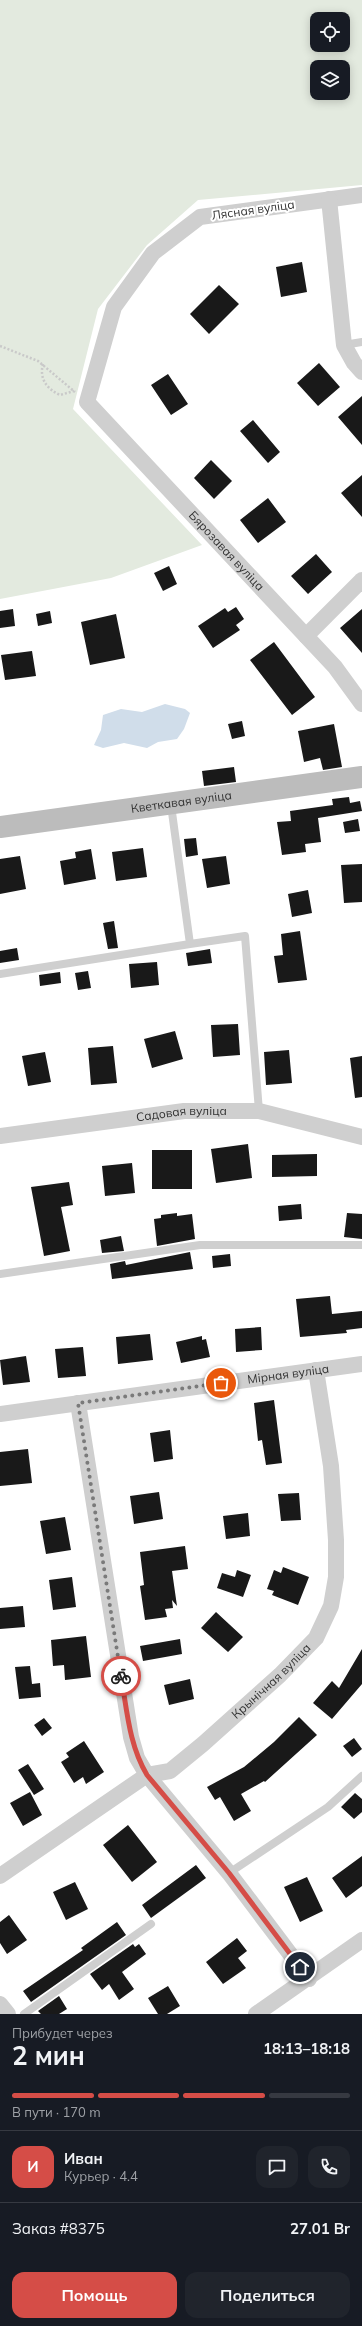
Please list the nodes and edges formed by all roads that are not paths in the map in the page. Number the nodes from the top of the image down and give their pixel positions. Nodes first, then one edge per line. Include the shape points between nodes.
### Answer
1 (362, 195) edge
2 (329, 199) junction
3 (362, 342) edge
4 (344, 345) junction
5 (362, 372) edge
6 (87, 402) joint
7 (362, 580) edge
8 (306, 636) junction
9 (360, 696) edge
10 (362, 777) edge
11 (171, 803) junction
12 (0, 827) edge
13 (190, 944) junction
14 (0, 974) edge
15 (259, 1111) junction
16 (0, 1136) edge
17 (362, 1136) edge
18 (362, 1245) edge
19 (0, 1274) edge
20 (362, 1364) edge
21 (316, 1370) junction
22 (78, 1403) junction
23 (0, 1414) edge
24 (147, 1775) junction
25 (362, 1776) edge
26 (229, 1873) junction
27 (0, 1876) edge
28 (151, 1924) dead end
29 (362, 1940) edge
30 (309, 1979) junction
31 (0, 2004) edge
32 (8, 2014) edge
33 (24, 2014) edge
34 (256, 2014) edge

1 - 2 street, Лясная вуліца
2 - 4 street
2 - 6 street, Лясная вуліца via 200,217 153,253 114,307
3 - 4 lane
4 - 5 street
6 - 8 street, Бярозавая вуліца
7 - 8 street
8 - 9 street, Бярозавая вуліца
10 - 11 street, Кветкавая вуліца
11 - 12 street, Кветкавая вуліца
11 - 13 lane
13 - 14 lane
13 - 15 lane via 245,936
15 - 16 street, Садовая вуліца via 184,1111
15 - 17 street, Садовая вуліца
18 - 19 lane via 200,1246
20 - 21 street, Мірная вуліца
21 - 22 street, Мірная вуліца
21 - 24 street, Крынічная вуліца via 331,1466 336,1540 336,1576 331,1606 316,1638 274,1680 170,1771
22 - 23 street, Мірная вуліца
22 - 24 street via 131,1737 137,1758
24 - 26 street
24 - 27 street, Крынічная вуліца
25 - 26 lane via 328,1807
26 - 30 street
28 - 33 lane
29 - 30 street
30 - 34 street
31 - 32 street

